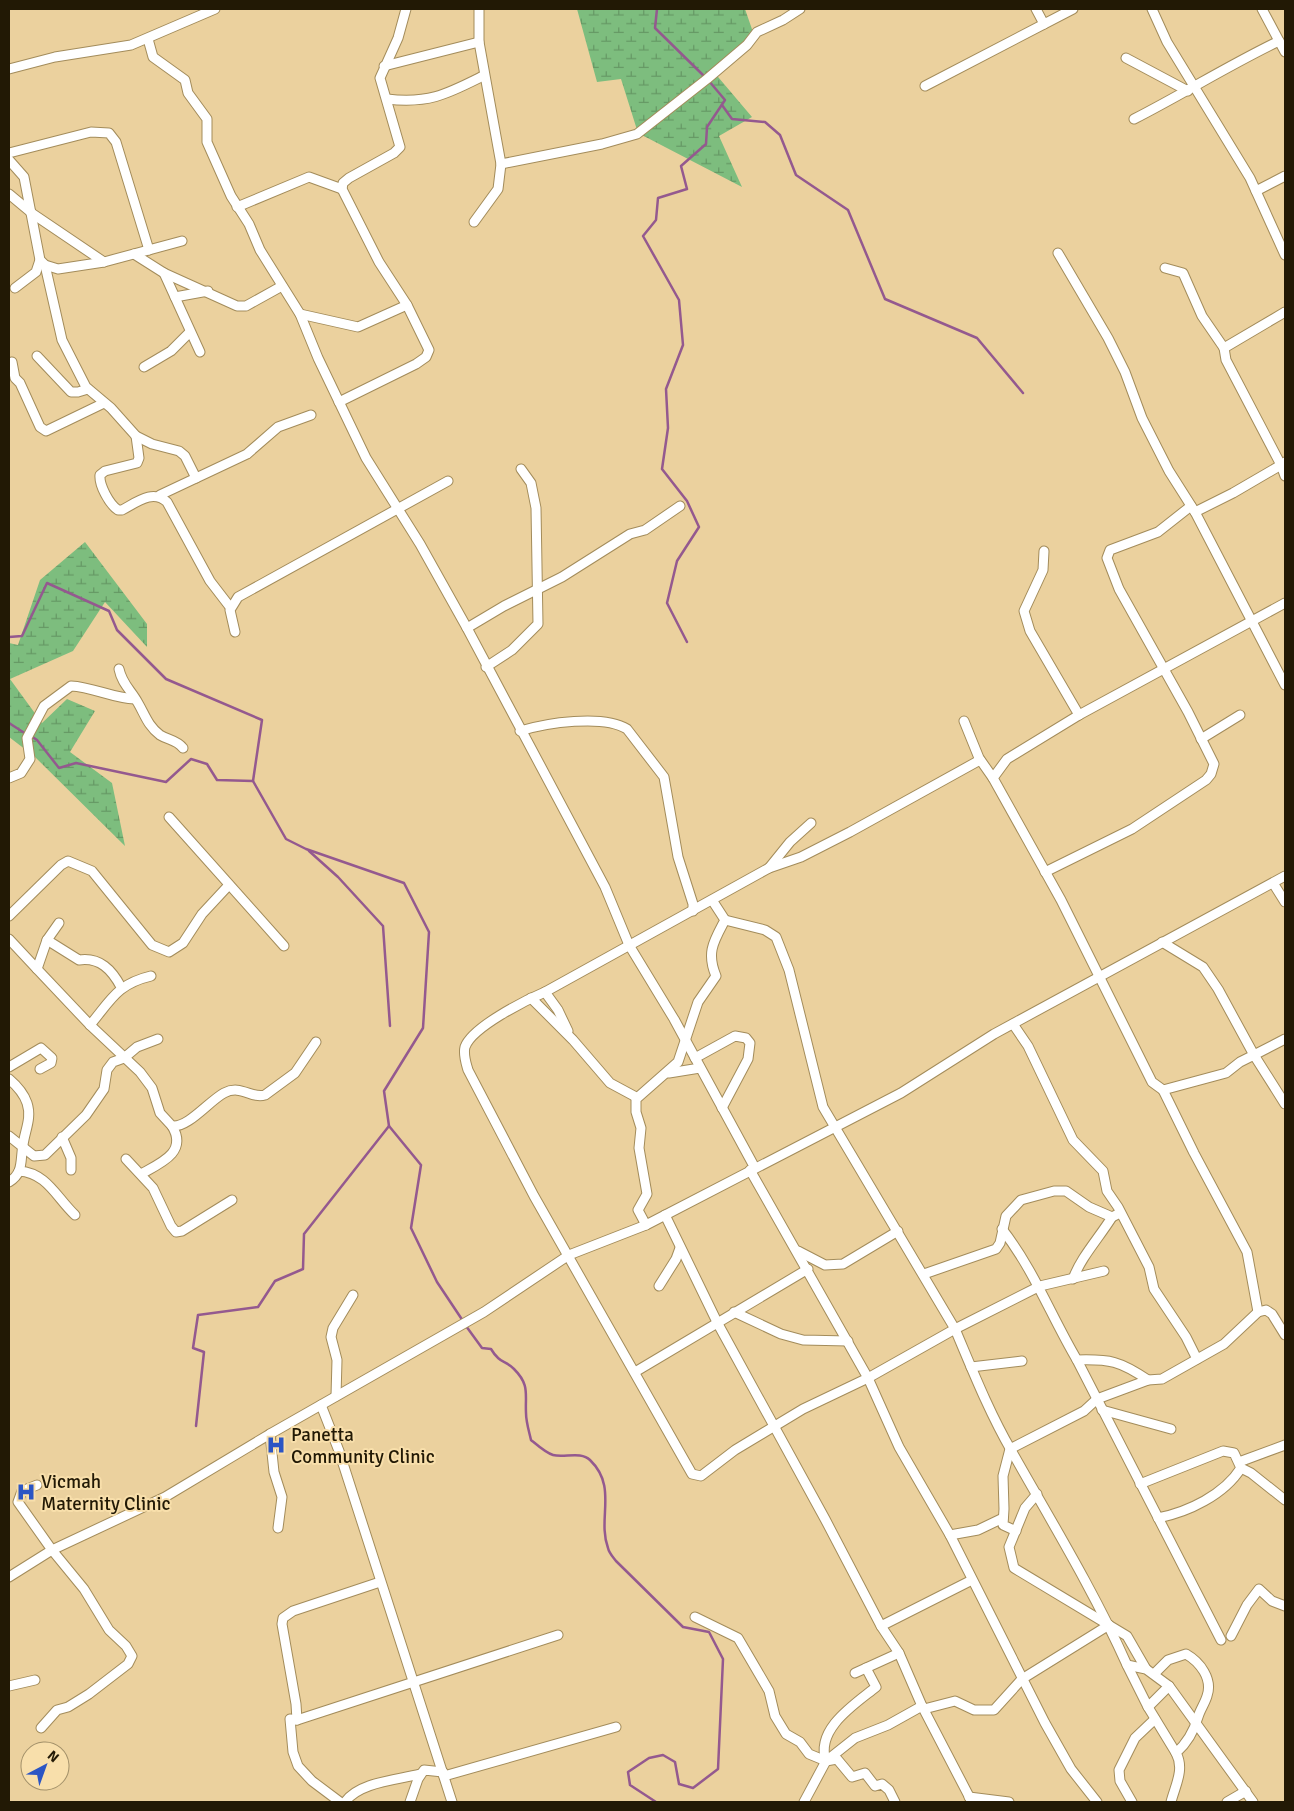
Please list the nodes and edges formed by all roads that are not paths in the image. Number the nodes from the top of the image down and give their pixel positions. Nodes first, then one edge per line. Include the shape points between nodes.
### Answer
1 (215, 9) edge
2 (406, 9) edge
3 (479, 9) edge
4 (800, 9) edge
5 (1036, 9) edge
6 (1074, 9) edge
7 (1152, 9) edge
8 (1262, 9) edge
9 (1058, 13) edge
10 (1044, 24) junction
11 (148, 39) junction
12 (1279, 41) junction
13 (479, 42) junction
14 (1285, 52) edge
15 (1126, 58) dead end
16 (384, 66) junction
17 (9, 69) edge
18 (484, 76) junction
19 (926, 86) dead end
20 (1192, 90) junction
21 (387, 99) junction
22 (1134, 120) dead end
23 (9, 153) edge
24 (9, 160) edge
25 (501, 164) junction
26 (1285, 176) edge
27 (342, 189) junction
28 (1256, 191) junction
29 (9, 194) edge
30 (237, 207) junction
31 (33, 214) junction
32 (474, 222) dead end
33 (182, 241) dead end
34 (148, 250) junction
35 (1058, 253) dead end
36 (134, 254) junction
37 (1285, 255) edge
38 (104, 262) junction
39 (43, 263) junction
40 (1165, 268) dead end
41 (164, 273) junction
42 (282, 286) junction
43 (15, 288) dead end
44 (208, 292) junction
45 (175, 297) junction
46 (407, 304) junction
47 (1285, 312) edge
48 (300, 314) junction
49 (190, 332) junction
50 (1224, 348) junction
51 (200, 352) dead end
52 (37, 356) dead end
53 (12, 362) dead end
54 (144, 367) dead end
55 (88, 389) junction
56 (339, 402) junction
57 (104, 403) junction
58 (311, 415) dead end
59 (136, 436) junction
60 (1283, 463) edge
61 (521, 469) dead end
62 (1285, 476) edge
63 (196, 478) junction
64 (448, 482) dead end
65 (160, 495) junction
66 (680, 506) dead end
67 (396, 508) junction
68 (1193, 509) junction
69 (1044, 551) dead end
70 (538, 589) junction
71 (1285, 603) edge
72 (230, 607) junction
73 (1253, 623) junction
74 (467, 628) junction
75 (234, 632) dead end
76 (486, 667) junction
77 (119, 669) dead end
78 (1164, 669) junction
79 (1283, 674) edge
80 (1285, 685) edge
81 (135, 699) junction
82 (1079, 715) junction
83 (1240, 715) dead end
84 (964, 721) dead end
85 (520, 731) junction
86 (1201, 738) junction
87 (183, 748) dead end
88 (980, 760) junction
89 (9, 778) edge
90 (994, 778) junction
91 (169, 818) dead end
92 (811, 823) dead end
93 (768, 868) junction
94 (1045, 872) junction
95 (1285, 876) edge
96 (1273, 883) junction
97 (228, 886) junction
98 (712, 900) junction
99 (1285, 902) edge
100 (693, 911) junction
101 (9, 916) edge
102 (725, 920) junction
103 (59, 923) dead end
104 (9, 939) edge
105 (47, 940) junction
106 (1162, 942) junction
107 (628, 945) junction
108 (284, 946) dead end
109 (37, 969) junction
110 (151, 976) dead end
111 (1100, 976) junction
112 (121, 987) junction
113 (545, 992) junction
114 (531, 998) junction
115 (1014, 1024) junction
116 (90, 1025) junction
117 (158, 1039) dead end
118 (684, 1039) junction
119 (1285, 1039) edge
120 (573, 1040) junction
121 (316, 1042) dead end
122 (1254, 1055) junction
123 (124, 1058) junction
124 (695, 1058) junction
125 (9, 1067) edge
126 (700, 1068) junction
127 (40, 1069) dead end
128 (666, 1074) junction
129 (9, 1078) edge
130 (1163, 1090) junction
131 (636, 1097) junction
132 (1285, 1104) edge
133 (722, 1108) junction
134 (172, 1126) junction
135 (834, 1126) junction
136 (9, 1136) edge
137 (62, 1137) junction
138 (22, 1146) junction
139 (126, 1159) dead end
140 (752, 1169) junction
141 (71, 1170) dead end
142 (19, 1171) junction
143 (142, 1174) junction
144 (9, 1182) edge
145 (232, 1200) dead end
146 (75, 1215) dead end
147 (665, 1215) junction
148 (1116, 1215) junction
149 (646, 1225) junction
150 (1002, 1229) junction
151 (898, 1231) junction
152 (680, 1248) junction
153 (796, 1249) junction
154 (569, 1256) junction
155 (808, 1269) junction
156 (1104, 1272) dead end
157 (924, 1274) junction
158 (1073, 1280) junction
159 (659, 1286) dead end
160 (1040, 1286) junction
161 (353, 1295) dead end
162 (734, 1312) junction
163 (1258, 1312) junction
164 (718, 1324) junction
165 (954, 1329) junction
166 (1285, 1335) edge
167 (848, 1341) junction
168 (1197, 1359) junction
169 (1077, 1360) junction
170 (1022, 1361) dead end
171 (971, 1367) junction
172 (635, 1372) junction
173 (868, 1378) junction
174 (1148, 1380) junction
175 (336, 1396) junction
176 (1097, 1399) junction
177 (321, 1405) junction
178 (1102, 1410) junction
179 (774, 1426) junction
180 (1171, 1428) dead end
181 (270, 1434) junction
182 (1285, 1445) edge
183 (1010, 1449) junction
184 (1240, 1465) junction
185 (1140, 1484) junction
186 (37, 1485) dead end
187 (1037, 1494) junction
188 (1285, 1500) edge
189 (1004, 1518) junction
190 (1158, 1518) junction
191 (278, 1528) dead end
192 (1016, 1531) junction
193 (950, 1535) junction
194 (52, 1550) junction
195 (9, 1577) edge
196 (972, 1580) junction
197 (380, 1582) junction
198 (1285, 1606) edge
199 (695, 1617) dead end
200 (1109, 1625) junction
201 (881, 1626) junction
202 (558, 1635) dead end
203 (1231, 1636) dead end
204 (1222, 1640) dead end
205 (899, 1653) junction
206 (1127, 1666) junction
207 (866, 1668) junction
208 (1150, 1671) junction
209 (855, 1673) dead end
210 (1022, 1679) junction
211 (35, 1680) dead end
212 (412, 1681) junction
213 (9, 1686) edge
214 (1169, 1686) junction
215 (1148, 1707) junction
216 (923, 1708) junction
217 (297, 1720) junction
218 (1155, 1720) junction
219 (1197, 1724) junction
220 (616, 1727) dead end
221 (42, 1728) dead end
222 (1176, 1753) junction
223 (826, 1761) junction
224 (420, 1774) junction
225 (444, 1774) junction
226 (1246, 1791) junction
227 (971, 1800) edge
228 (340, 1802) edge
229 (345, 1802) edge
230 (410, 1802) edge
231 (452, 1802) edge
232 (804, 1802) edge
233 (895, 1802) edge
234 (1009, 1802) edge
235 (1097, 1802) edge
236 (1127, 1802) edge
237 (1132, 1802) edge
238 (1171, 1802) edge
239 (1227, 1802) edge
240 (1253, 1802) edge

1 - 11 street
2 - 16 street via 398,38
3 - 13 street
4 - 25 street via 757,32 747,45 707,79 637,134
5 - 10 street
6 - 9 street
7 - 20 street
8 - 12 street
9 - 10 street
10 - 19 street
11 - 17 street
11 - 30 street via 153,57 184,80 188,94 207,119 208,142
12 - 14 street
12 - 20 street via 1234,63
13 - 16 street
13 - 18 street
15 - 20 street
16 - 21 street via 381,83
18 - 21 street via 432,99
18 - 25 street
20 - 22 street
20 - 28 street
21 - 27 street via 400,147 349,178
23 - 34 street via 91,132 109,133 116,142
24 - 31 street via 24,177
25 - 32 street via 498,189
26 - 28 street
27 - 30 street via 309,177
27 - 46 street via 379,262
28 - 37 street
29 - 31 street
30 - 42 street
31 - 38 street
31 - 39 street
33 - 34 street
34 - 36 street
35 - 68 street via 1108,338 1142,418
36 - 38 street
36 - 41 street
38 - 39 street via 58,269
39 - 43 street
39 - 55 street via 62,340
40 - 50 street via 1183,274 1202,316
41 - 44 street
41 - 45 street
42 - 44 street via 246,306 237,306
42 - 48 street
44 - 45 street
45 - 49 street
46 - 48 street via 358,327
46 - 56 street via 427,343 428,354 416,364
47 - 50 street
48 - 56 street
49 - 51 street
49 - 54 street via 171,351
50 - 60 street via 1226,360
52 - 55 street via 71,392
53 - 57 street via 15,378 40,427 46,431
55 - 57 street
56 - 67 street via 366,458
57 - 59 street
58 - 63 street via 278,427 246,454
59 - 63 street via 179,451
59 - 65 street via 138,462 105,471 100,479 118,510
60 - 62 street
60 - 68 street via 1233,493
61 - 70 street via 531,484 536,508
63 - 65 street
64 - 67 street
65 - 72 street via 178,518 210,580
66 - 70 street via 650,527 630,534
67 - 72 street via 238,597
67 - 74 street
68 - 73 street
68 - 78 street via 1158,532 1110,550 1106,558 1119,589
69 - 82 street via 1043,570 1024,611 1030,631
70 - 74 street
70 - 76 street via 539,617 535,629
71 - 73 street
72 - 75 street
73 - 78 street
73 - 79 street
74 - 76 street
76 - 85 street
77 - 81 street via 125,686
78 - 82 street
78 - 86 street
79 - 80 street
81 - 87 street via 156,731 180,743
81 - 89 street via 70,686 44,706 27,738 30,759 21,773
82 - 90 street via 1007,759
83 - 86 street
84 - 88 street
85 - 100 street via 543,724 583,721 619,725 627,729 664,777 678,857 694,904
85 - 107 street via 604,886
86 - 94 street via 1214,764 1206,780 1132,829
88 - 90 street
88 - 93 street via 801,857
90 - 94 street
91 - 97 street
92 - 93 street
93 - 98 street
94 - 111 street
95 - 96 street
96 - 99 street
96 - 106 street
97 - 101 street via 202,914 183,943 169,952 152,944 92,871 68,861
97 - 108 street
98 - 100 street
98 - 102 street
100 - 107 street
102 - 118 street via 711,948 716,976 699,999
102 - 135 street via 765,930 776,937 789,970 820,1096
103 - 105 street
104 - 109 street
105 - 109 street
105 - 112 street via 80,960 90,959 105,966 113,972
106 - 111 street
106 - 122 street via 1203,967
107 - 113 street
107 - 118 street
109 - 116 street
110 - 112 street
111 - 115 street
111 - 130 street via 1152,1082
112 - 116 street
113 - 114 street
113 - 120 street
114 - 120 street
114 - 154 street via 474,1034 466,1046 465,1060 534,1196
115 - 135 street via 900,1093
115 - 148 street via 1028,1046 1073,1140 1103,1171
116 - 123 street
117 - 123 street via 137,1047
118 - 124 street
118 - 128 street via 680,1060
119 - 122 street
120 - 131 street via 610,1083
121 - 134 street via 295,1074 265,1095 232,1090 217,1097 184,1124
122 - 130 street via 1226,1073
122 - 132 street
123 - 134 street via 152,1088 160,1113
123 - 137 street via 113,1062 104,1089 86,1115
124 - 126 street
124 - 133 street via 736,1036 746,1038 750,1043 748,1059
125 - 127 street via 41,1048 52,1058
126 - 128 street
126 - 133 street
128 - 131 street
129 - 138 street via 27,1103 29,1124
130 - 163 street via 1247,1252
131 - 149 street via 646,1194 638,1210
133 - 140 street
134 - 143 street via 177,1138 175,1151
135 - 140 street
135 - 151 street
136 - 138 street
137 - 138 street via 40,1157
137 - 141 street via 71,1158
138 - 142 street via 23,1159
139 - 143 street
140 - 147 street
140 - 153 street
142 - 144 street
142 - 146 street via 38,1175
143 - 145 street via 154,1188 176,1232
147 - 149 street
147 - 152 street
148 - 150 street via 1089,1207 1066,1191 1054,1191 1021,1200 1009,1211
148 - 158 street via 1079,1264
148 - 168 street via 1149,1267 1154,1289
149 - 154 street
150 - 157 street via 996,1249
150 - 160 street
151 - 153 street via 843,1264 825,1265
151 - 157 street
152 - 159 street
152 - 164 street
153 - 155 street
154 - 172 street
154 - 175 street via 456,1329
155 - 162 street
155 - 167 street
156 - 158 street via 1085,1274
157 - 165 street
158 - 160 street
160 - 165 street
160 - 169 street
161 - 175 street via 331,1337 337,1360
162 - 164 street
162 - 167 street via 803,1340
163 - 166 street via 1266,1310 1272,1314
163 - 168 street via 1224,1344
164 - 172 street
164 - 179 street
165 - 171 street
165 - 173 street
167 - 173 street
168 - 174 street via 1162,1379
169 - 174 street via 1107,1359
169 - 176 street
170 - 171 street
171 - 183 street
172 - 179 street via 694,1475 701,1476
173 - 179 street
173 - 193 street via 896,1440
174 - 176 street
175 - 177 street
176 - 178 street
176 - 183 street via 1084,1411
177 - 181 street
177 - 197 street via 339,1451
178 - 180 street
178 - 185 street
179 - 201 street
181 - 191 street via 274,1472 282,1496
181 - 194 street via 165,1497
182 - 184 street
183 - 187 street
183 - 189 street via 1003,1476
184 - 185 street via 1234,1454 1223,1451
184 - 188 street
184 - 190 street via 1228,1485 1193,1507
185 - 190 street
186 - 194 street via 22,1491 18,1502
187 - 192 street via 1025,1508
187 - 200 street
189 - 192 street via 1003,1525
189 - 193 street via 978,1530
190 - 204 street
192 - 200 street via 1009,1547 1014,1568
193 - 196 street
194 - 195 street
194 - 221 street via 84,1589 109,1630 132,1656 128,1664 88,1694 57,1710
196 - 201 street
196 - 210 street
197 - 212 street
197 - 217 street via 293,1611 283,1618 282,1632
198 - 203 street via 1272,1601 1259,1589
199 - 223 street via 738,1638 769,1691 775,1716 786,1734 800,1742 809,1754
200 - 206 street
200 - 208 street via 1127,1636
200 - 210 street
201 - 205 street
202 - 212 street
205 - 207 street
205 - 216 street
206 - 208 street
206 - 215 street
207 - 209 street
207 - 223 street via 876,1687 830,1728 824,1753
208 - 214 street
208 - 219 street via 1186,1654 1196,1660 1208,1679 1208,1693
210 - 216 street via 994,1710 974,1710 955,1701
210 - 235 street via 1071,1769
211 - 213 street
212 - 217 street
212 - 225 street
214 - 215 street
214 - 219 street
215 - 218 street
216 - 223 street via 855,1738
216 - 227 street
217 - 228 street via 290,1719 294,1758 312,1780
218 - 222 street
218 - 237 street via 1135,1738 1119,1770 1120,1781
219 - 222 street
219 - 226 street
220 - 225 street
222 - 238 street via 1180,1772
223 - 232 street
223 - 233 street via 837,1759 852,1777 865,1773 875,1786 882,1784 889,1790
224 - 225 street via 424,1770
224 - 229 street via 360,1789
224 - 230 street
225 - 231 street
226 - 239 street
226 - 240 street
227 - 234 street
236 - 237 street

